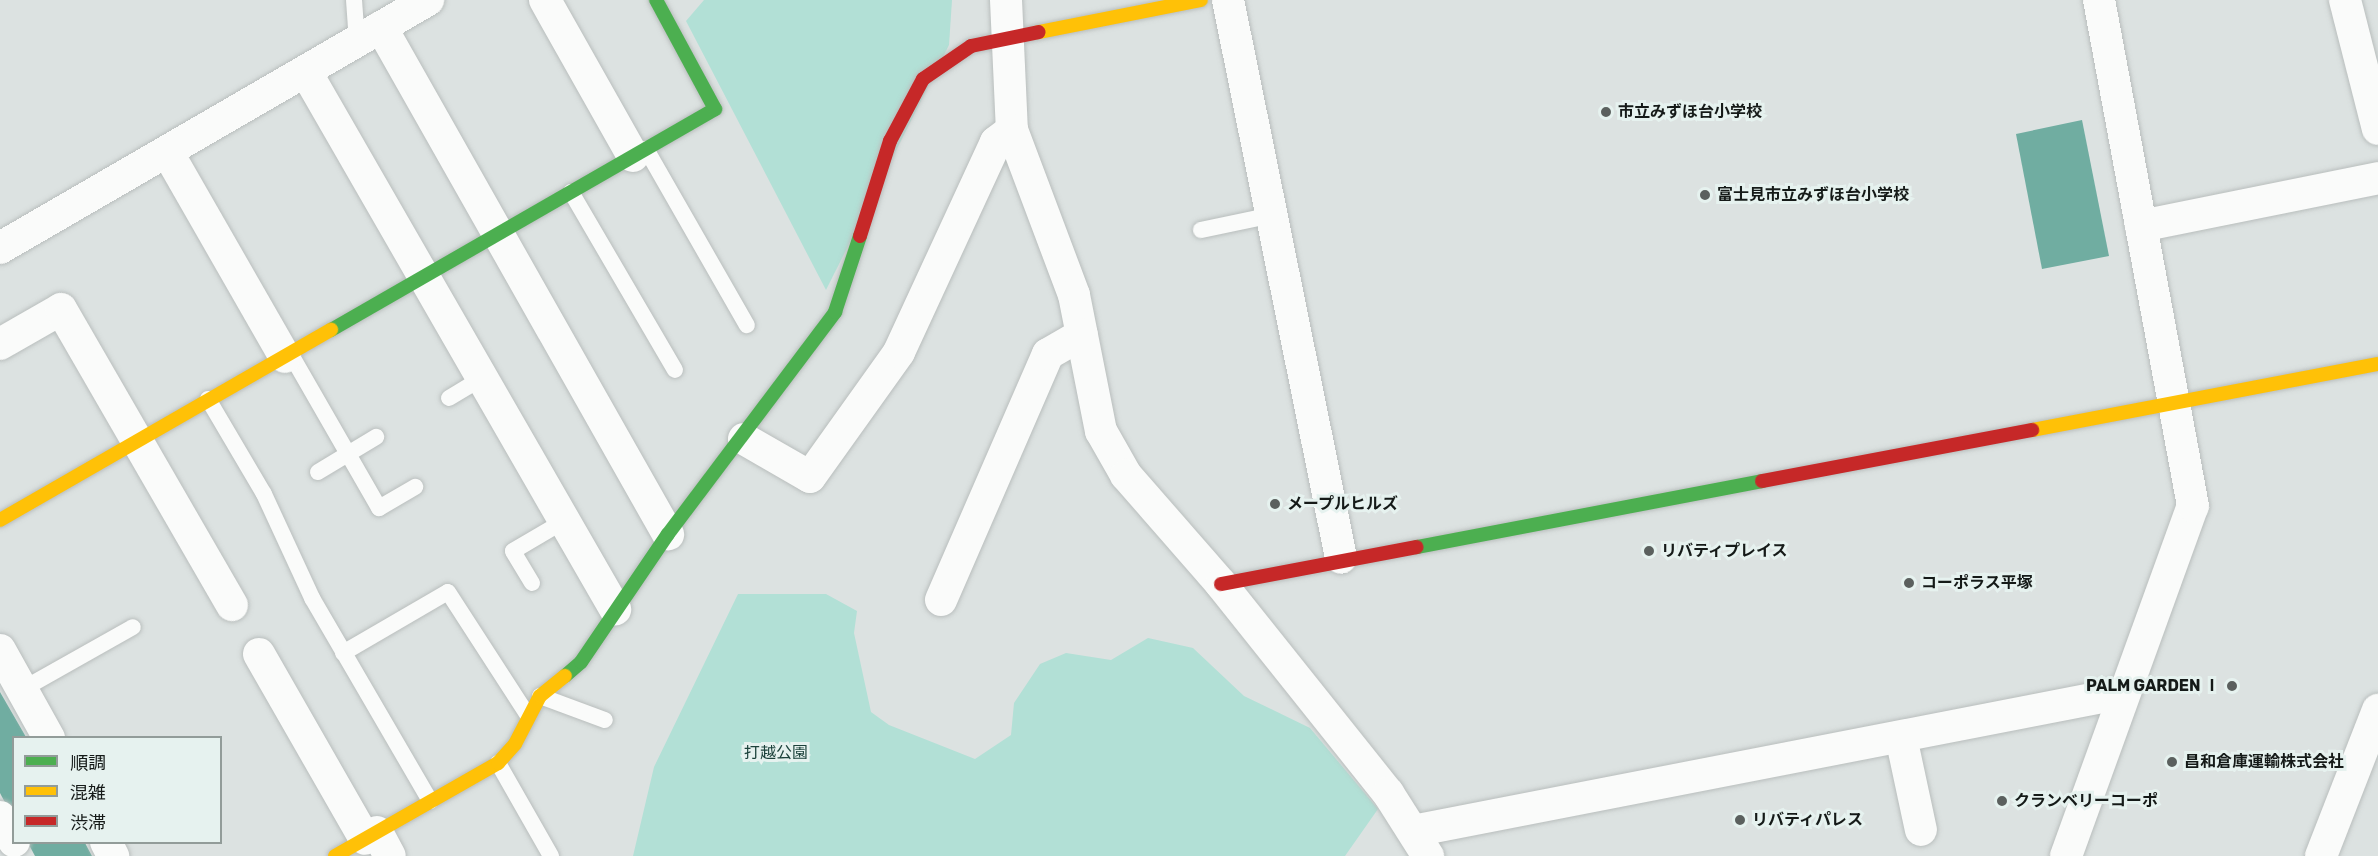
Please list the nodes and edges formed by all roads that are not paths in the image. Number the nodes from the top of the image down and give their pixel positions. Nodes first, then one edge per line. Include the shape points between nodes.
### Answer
1 (354, 0) edge
2 (545, 0) edge
3 (656, 0) edge
4 (1006, 0) edge
5 (1202, 0) edge
6 (1228, 0) edge
7 (2099, 0) edge
8 (2345, 0) edge
9 (424, 1) edge
10 (369, 35) junction
11 (1005, 38) junction
12 (306, 72) junction
13 (2378, 129) edge
14 (1012, 130) junction
15 (168, 153) junction
16 (639, 153) junction
17 (2378, 178) edge
18 (571, 192) junction
19 (1272, 215) junction
20 (2141, 226) junction
21 (1202, 230) dead end
22 (498, 234) junction
23 (0, 248) edge
24 (424, 276) junction
25 (747, 325) dead end
26 (1082, 334) junction
27 (0, 344) edge
28 (288, 355) junction
29 (2378, 364) edge
30 (675, 370) dead end
31 (482, 378) junction
32 (449, 398) dead end
33 (208, 399) junction
34 (2176, 405) junction
35 (376, 437) dead end
36 (744, 440) junction
37 (137, 441) junction
38 (348, 454) junction
39 (318, 472) dead end
40 (415, 487) dead end
41 (0, 520) edge
42 (564, 521) junction
43 (668, 534) junction
44 (1341, 558) junction
45 (532, 583) dead end
46 (1221, 584) junction
47 (941, 600) dead end
48 (232, 605) dead end
49 (615, 609) junction
50 (133, 627) dead end
51 (0, 650) edge
52 (343, 653) junction
53 (259, 654) dead end
54 (22, 690) junction
55 (2123, 693) junction
56 (540, 696) junction
57 (2378, 710) edge
58 (527, 714) junction
59 (605, 720) dead end
60 (48, 736) edge
61 (1901, 737) junction
62 (498, 762) junction
63 (429, 801) junction
64 (0, 817) edge
65 (1920, 830) dead end
66 (12, 838) edge
67 (377, 842) edge
68 (1420, 844) edge
69 (334, 856) edge
70 (551, 856) edge
71 (2066, 856) edge
72 (2321, 856) edge

1 - 10 lane
2 - 16 street
3 - 16 street via 716,109
4 - 11 street
5 - 11 street
6 - 19 street
7 - 20 street
8 - 13 street
9 - 10 street
10 - 12 street
10 - 22 street
11 - 14 street
11 - 36 street via 971,46 923,78 890,141 835,312
12 - 15 street
12 - 24 street
14 - 26 street via 1074,295
14 - 36 street via 996,142 899,352 810,477
15 - 23 street
15 - 28 street
16 - 18 street
16 - 25 lane
17 - 20 street
18 - 22 street
18 - 30 lane
19 - 21 lane
19 - 44 street
20 - 34 street
22 - 24 street
22 - 43 street
24 - 28 street
24 - 31 street
26 - 46 street via 1106,439 1126,475
26 - 47 street via 1047,354
27 - 37 street via 61,309
28 - 33 street
28 - 38 lane
29 - 34 street
31 - 32 lane
31 - 42 street
33 - 37 street
33 - 52 lane via 269,504
34 - 44 street
34 - 55 street via 2193,506
35 - 38 lane
36 - 43 street
37 - 41 street
37 - 48 street
38 - 39 lane
38 - 40 lane via 379,508
42 - 45 lane via 513,551
42 - 49 street
43 - 49 street
44 - 46 street
46 - 68 street
49 - 56 street via 581,662
50 - 54 lane
51 - 54 street
52 - 58 lane via 448,592
52 - 63 lane
53 - 67 street
54 - 60 street
55 - 61 street
55 - 71 street
56 - 58 street
56 - 59 lane
57 - 72 street
58 - 62 street via 515,744
61 - 65 street
61 - 68 street
62 - 63 street
62 - 70 lane
63 - 67 street
64 - 66 street
67 - 69 street

